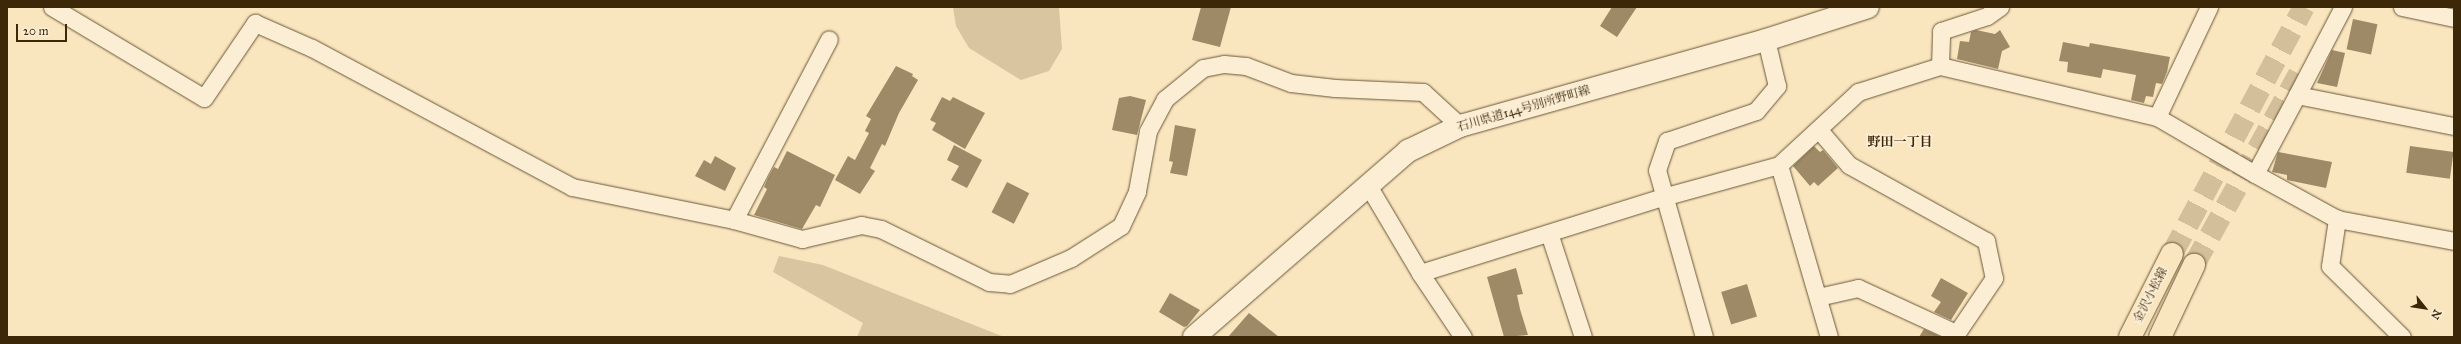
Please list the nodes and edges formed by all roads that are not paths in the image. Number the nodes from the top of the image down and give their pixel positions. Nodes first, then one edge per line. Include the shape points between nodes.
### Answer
1 (52, 7) edge
2 (1868, 7) edge
3 (2000, 7) edge
4 (2210, 7) edge
5 (2343, 7) edge
6 (2402, 7) edge
7 (2454, 18) edge
8 (829, 39) dead end
9 (1766, 40) junction
10 (1940, 66) junction
11 (2297, 95) junction
12 (2157, 117) junction
13 (1460, 126) junction
14 (2454, 126) edge
15 (1820, 130) junction
16 (1779, 165) junction
17 (2255, 174) junction
18 (1369, 186) junction
19 (1663, 197) junction
20 (2337, 219) junction
21 (734, 220) junction
22 (1549, 233) junction
23 (2454, 241) edge
24 (2172, 254) tunnel mouth
25 (2194, 265) tunnel mouth
26 (1420, 272) junction
27 (1818, 297) junction
28 (2131, 334) edge
29 (1955, 335) edge
30 (1194, 337) edge
31 (1462, 337) edge
32 (1583, 337) edge
33 (1704, 337) edge
34 (1829, 337) edge
35 (2160, 337) edge
36 (2402, 337) edge

1 - 21 street via 204,98 255,22 312,48 572,187
2 - 9 main road, 石川県道144号別所野町線
3 - 10 street via 1987,16 1940,31
4 - 12 street
5 - 11 street
6 - 7 street
8 - 21 street
9 - 13 main road, 石川県道144号別所野町線
9 - 19 street via 1777,86 1756,110 1666,141 1657,170
10 - 12 street
10 - 15 street via 1858,92
11 - 14 street
11 - 17 street
12 - 17 street
13 - 18 main road, 石川県道144号別所野町線 via 1408,151
13 - 21 street via 1423,92 1335,88 1291,82 1246,66 1224,64 1203,68 1165,99 1148,131 1137,191 1121,226 1071,258 1010,284 989,282 881,229 861,225 802,239
15 - 16 street
15 - 29 street via 1849,165 1986,241 1994,278
16 - 19 street
16 - 27 street
17 - 20 street
18 - 26 street
18 - 30 main road, 石川県道144号別所野町線
19 - 22 street
19 - 33 street
20 - 23 street
20 - 36 street via 2330,266
22 - 26 street
22 - 32 street
24 - 28 main road, 金沢小松線
25 - 35 main road
26 - 31 street
27 - 29 street via 1858,288
27 - 34 street

